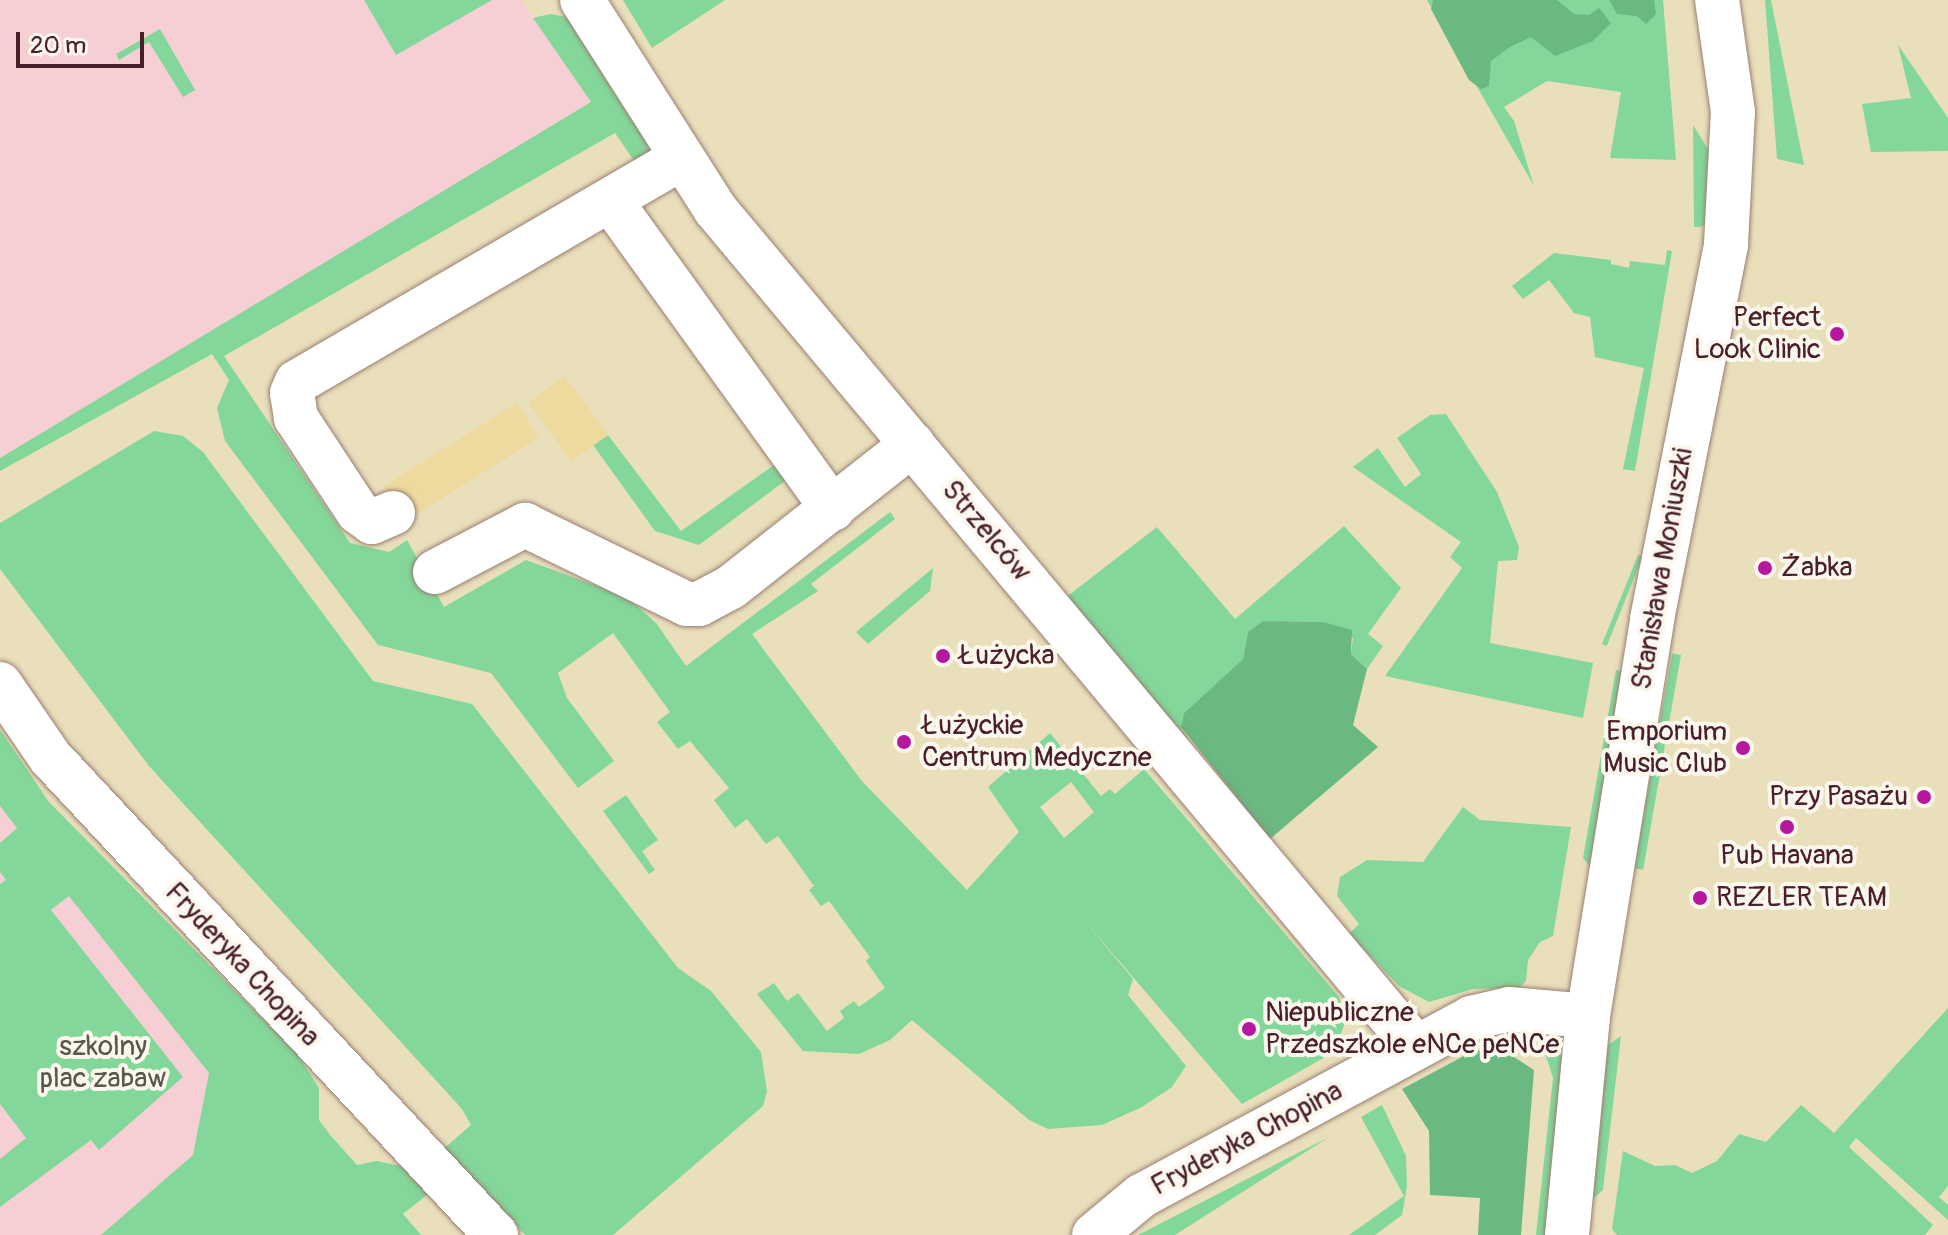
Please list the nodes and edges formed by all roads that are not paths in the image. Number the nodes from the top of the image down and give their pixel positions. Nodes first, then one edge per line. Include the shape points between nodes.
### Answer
1 (582, 0) edge
2 (1717, 0) edge
3 (682, 158) junction
4 (610, 200) junction
5 (913, 444) junction
6 (833, 509) junction
7 (393, 513) dead end
8 (435, 572) dead end
9 (0, 684) edge
10 (1588, 1016) junction
11 (1414, 1045) junction
12 (496, 1235) edge
13 (1094, 1235) edge
14 (1567, 1235) edge

1 - 3 street, Strzelców
2 - 10 street, Stanisława Moniuszki via 1733,112 1726,244 1652,619
3 - 4 street
3 - 5 street, Strzelców via 715,209
4 - 6 street
4 - 7 street via 297,382 292,398 296,418 358,512 372,522
5 - 6 street
5 - 11 street, Strzelców
6 - 8 street via 731,587 699,604 687,604 525,525
9 - 12 street, Fryderyka Chopina via 50,757
10 - 11 street, Fryderyka Chopina via 1489,1011
10 - 14 street, Stanisława Moniuszki
11 - 13 street, Fryderyka Chopina via 1128,1204

